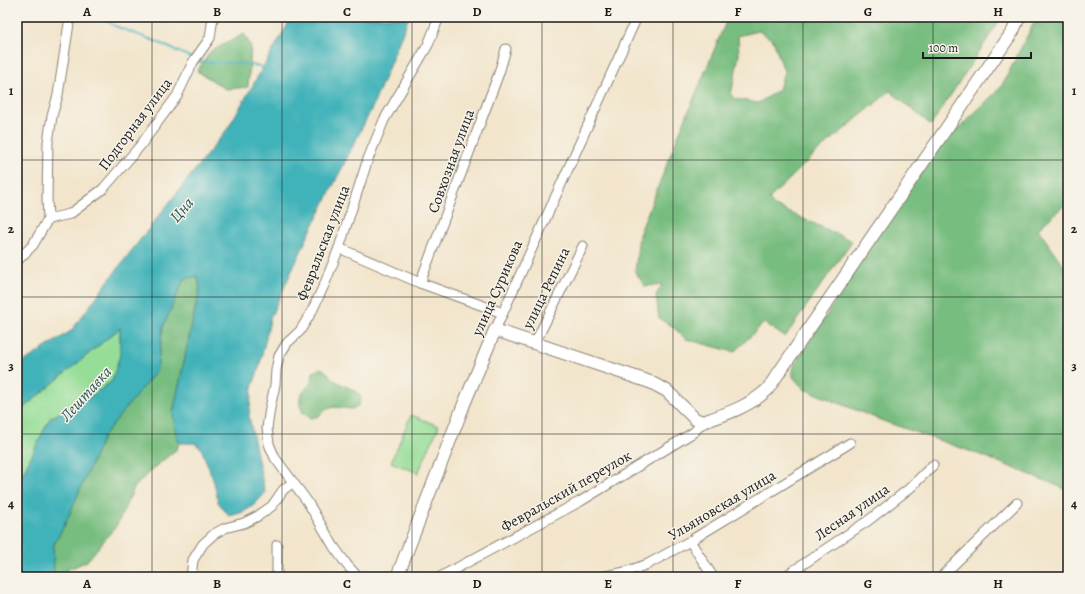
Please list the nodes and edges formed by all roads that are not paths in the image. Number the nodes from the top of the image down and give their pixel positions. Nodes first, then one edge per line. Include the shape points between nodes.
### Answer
1 (70, 17) edge
2 (213, 17) edge
3 (439, 17) edge
4 (637, 17) edge
5 (1019, 17) edge
6 (506, 49) dead end
7 (48, 219) junction
8 (583, 246) dead end
9 (339, 248) junction
10 (17, 261) edge
11 (420, 283) junction
12 (503, 312) junction
13 (495, 330) junction
14 (535, 343) junction
15 (703, 422) junction
16 (850, 443) dead end
17 (933, 465) dead end
18 (292, 483) junction
19 (1018, 503) dead end
20 (690, 541) junction
21 (277, 545) dead end
22 (191, 577) edge
23 (277, 577) edge
24 (358, 577) edge
25 (397, 577) edge
26 (440, 577) edge
27 (601, 577) edge
28 (712, 577) edge
29 (784, 577) edge
30 (941, 577) edge

1 - 7 street via 48,142
2 - 7 street, Подгорная улица via 210,38 193,62 177,96 140,146 103,190 70,214
3 - 9 street, Февральская улица via 428,44 384,120 368,159
4 - 12 street, улица Сурикова
5 - 15 street via 1013,30 766,390 757,399
6 - 11 street, Совхозная улица
7 - 10 street via 33,246
8 - 14 street, улица Репина
9 - 11 street
9 - 18 street, Февральская улица via 312,311 300,331 287,343 276,370 267,428 269,444
11 - 12 street
12 - 13 street, улица Сурикова
13 - 14 street
13 - 25 street, улица Сурикова
14 - 15 street via 650,382 667,391 695,418
15 - 26 street, Февральский переулок via 694,432 581,501
16 - 20 street, Ульяновская улица
17 - 29 street, Лесная улица via 910,488 869,520
18 - 22 street via 283,490 272,506 258,516 225,528 203,544 193,560
18 - 24 street, Февральская улица via 334,547
19 - 30 street
20 - 27 street, Ульяновская улица via 648,564
20 - 28 street
21 - 23 street

